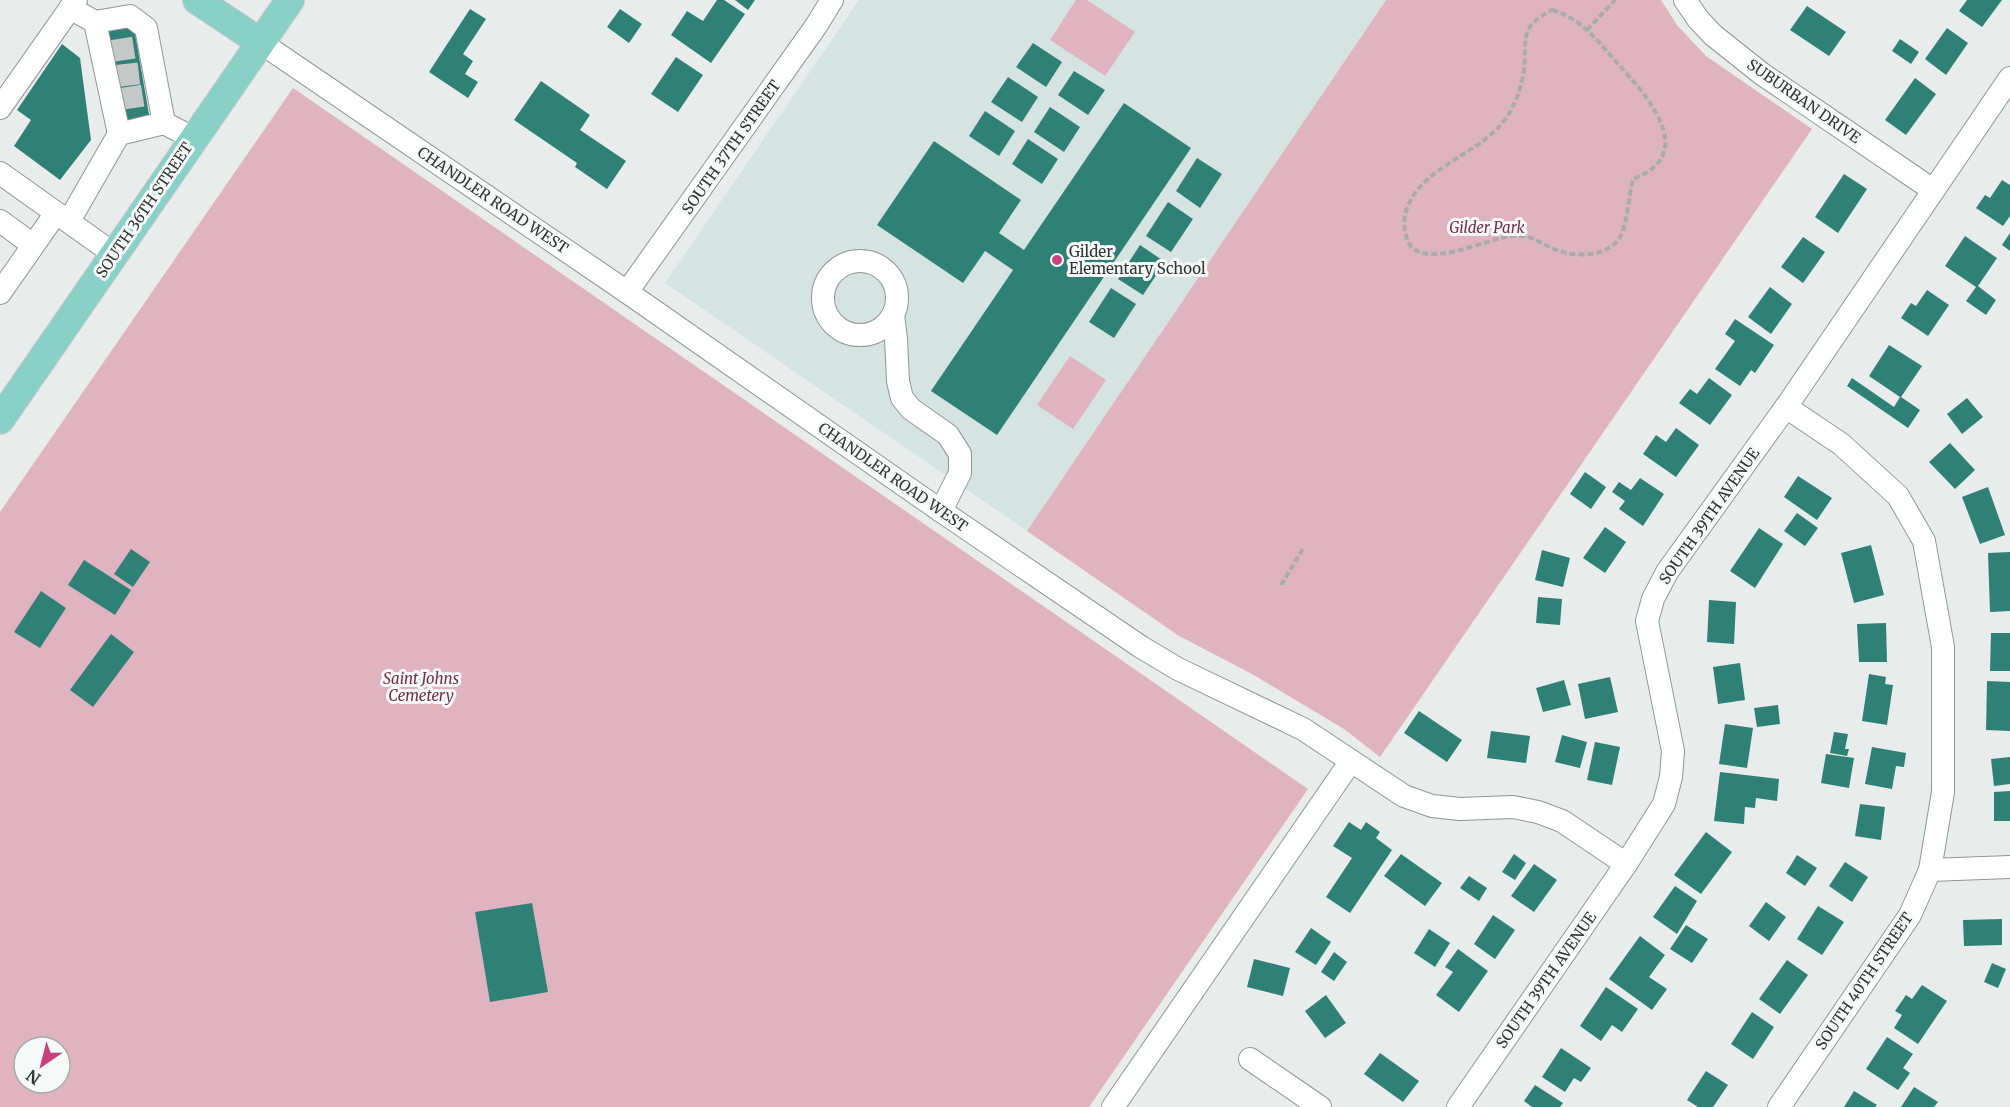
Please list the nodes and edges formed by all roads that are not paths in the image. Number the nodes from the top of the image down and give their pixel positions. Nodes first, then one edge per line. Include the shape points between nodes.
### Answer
1 (197, 0) edge
2 (290, 0) edge
3 (832, 0) edge
4 (1685, 0) edge
5 (73, 4) edge
6 (95, 22) junction
7 (260, 42) junction
8 (2010, 78) edge
9 (0, 108) edge
10 (164, 123) junction
11 (119, 134) junction
12 (193, 138) junction
13 (0, 173) edge
14 (1933, 190) junction
15 (63, 217) junction
16 (0, 222) edge
17 (33, 245) junction
18 (114, 254) junction
19 (627, 292) junction
20 (0, 293) edge
21 (893, 315) dead end
22 (1786, 407) junction
23 (0, 420) edge
24 (941, 511) junction
25 (1351, 761) junction
26 (1626, 864) junction
27 (2010, 867) edge
28 (1930, 870) junction
29 (1250, 1059) dead end
30 (1113, 1107) edge
31 (1320, 1107) edge
32 (1458, 1107) edge
33 (1779, 1107) edge

1 - 7 main road, CHANDLER ROAD WEST
2 - 7 main road, SOUTH 36TH STREET
3 - 19 street, SOUTH 37TH STREET
4 - 14 street, SUBURBAN DRIVE via 1713,35 1762,74
5 - 6 street
5 - 9 street
6 - 10 street via 130,16 146,28 144,46 150,83
6 - 11 street via 107,52
7 - 12 main road, SOUTH 36TH STREET
7 - 19 street, CHANDLER ROAD WEST
8 - 14 street, SOUTH 39TH AVENUE
10 - 11 street
10 - 12 street
11 - 15 street
12 - 18 main road, SOUTH 36TH STREET
13 - 15 street
14 - 22 street, SOUTH 39TH AVENUE
15 - 17 street
15 - 18 street
16 - 17 street
17 - 20 street
18 - 23 main road, SOUTH 36TH STREET
19 - 24 street, CHANDLER ROAD WEST
21 - 24 street via 902,398 948,435 960,454 960,473
22 - 26 street, SOUTH 39TH AVENUE via 1666,572 1653,599 1647,621 1672,751 1671,777 1664,804
22 - 28 street, SOUTH 40TH STREET via 1841,444 1898,496 1924,541 1943,647 1943,792
24 - 25 street, CHANDLER ROAD WEST via 1150,653 1303,729
25 - 26 street, CHANDLER ROAD WEST via 1404,796 1432,806 1513,807 1538,812 1562,821
25 - 30 street
26 - 32 street, SOUTH 39TH AVENUE
27 - 28 street
28 - 33 street, SOUTH 40TH STREET via 1910,915
29 - 31 street

